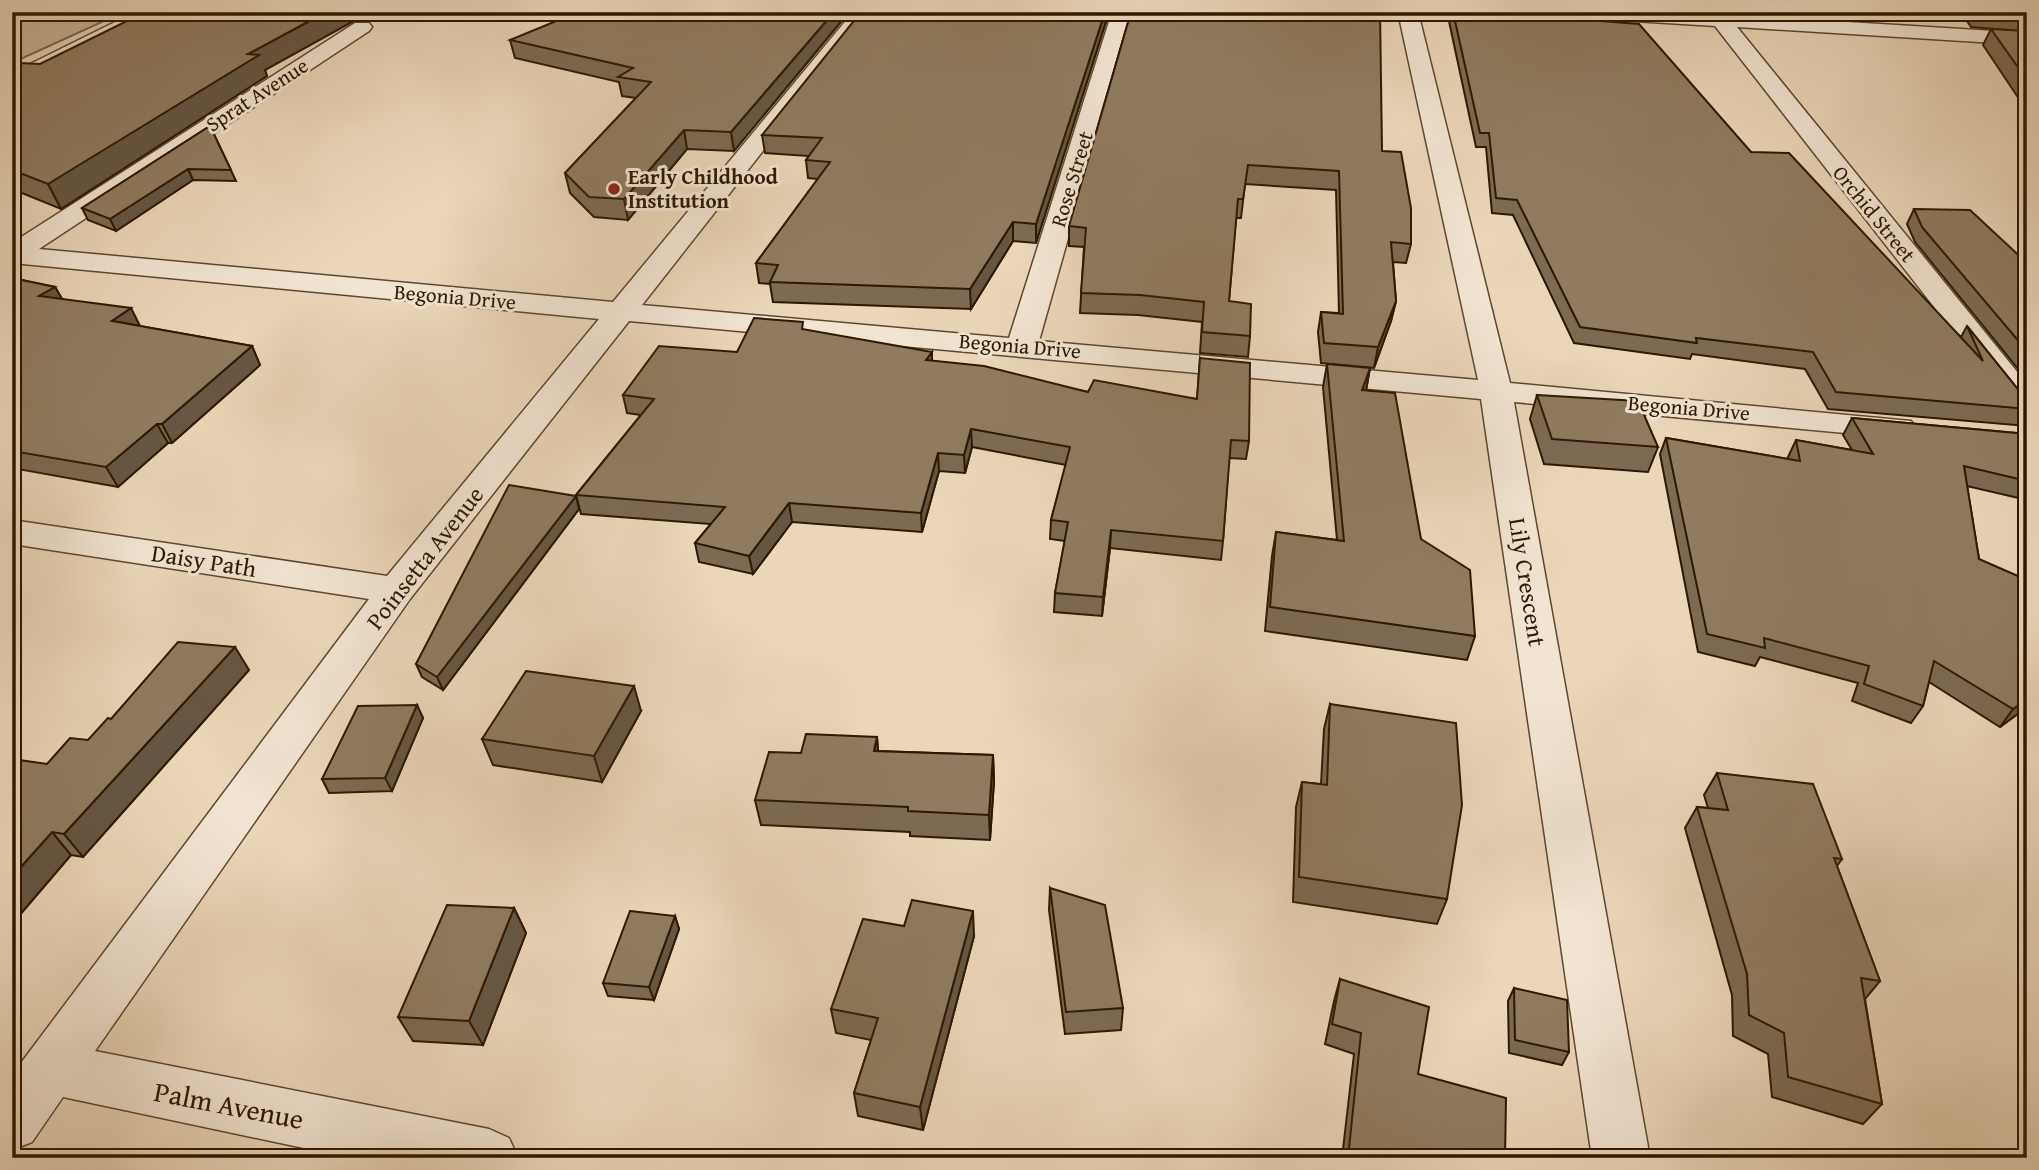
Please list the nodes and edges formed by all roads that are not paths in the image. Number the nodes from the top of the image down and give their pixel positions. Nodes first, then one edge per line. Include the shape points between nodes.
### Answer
1 (130, 12) edge
2 (863, 12) edge
3 (1122, 12) edge
4 (1408, 12) edge
5 (1585, 12) edge
6 (1722, 22) junction
7 (362, 27) dead end
8 (2027, 39) edge
9 (12, 81) edge
10 (12, 255) edge
11 (620, 313) junction
12 (1022, 346) junction
13 (1496, 391) junction
14 (2027, 405) edge
15 (1931, 431) edge
16 (12, 532) edge
17 (396, 590) junction
18 (52, 1069) junction
19 (12, 1122) edge
20 (489, 1158) edge
21 (1621, 1158) edge

1 - 9 street via 131,21
2 - 11 street, Poinsetta Avenue
3 - 12 street, Rose Street
4 - 13 street, Lily Crescent
5 - 6 street
6 - 8 street
6 - 14 street, Orchid Street
7 - 10 street, Sprat Avenue
10 - 11 street, Begonia Drive
11 - 12 street, Begonia Drive
11 - 17 street, Poinsetta Avenue
12 - 13 street, Begonia Drive
13 - 15 street, Begonia Drive
13 - 21 street, Lily Crescent
16 - 17 street, Daisy Path
17 - 18 street, Poinsetta Avenue
18 - 19 street, Poinsetta Avenue
18 - 20 street, Palm Avenue

